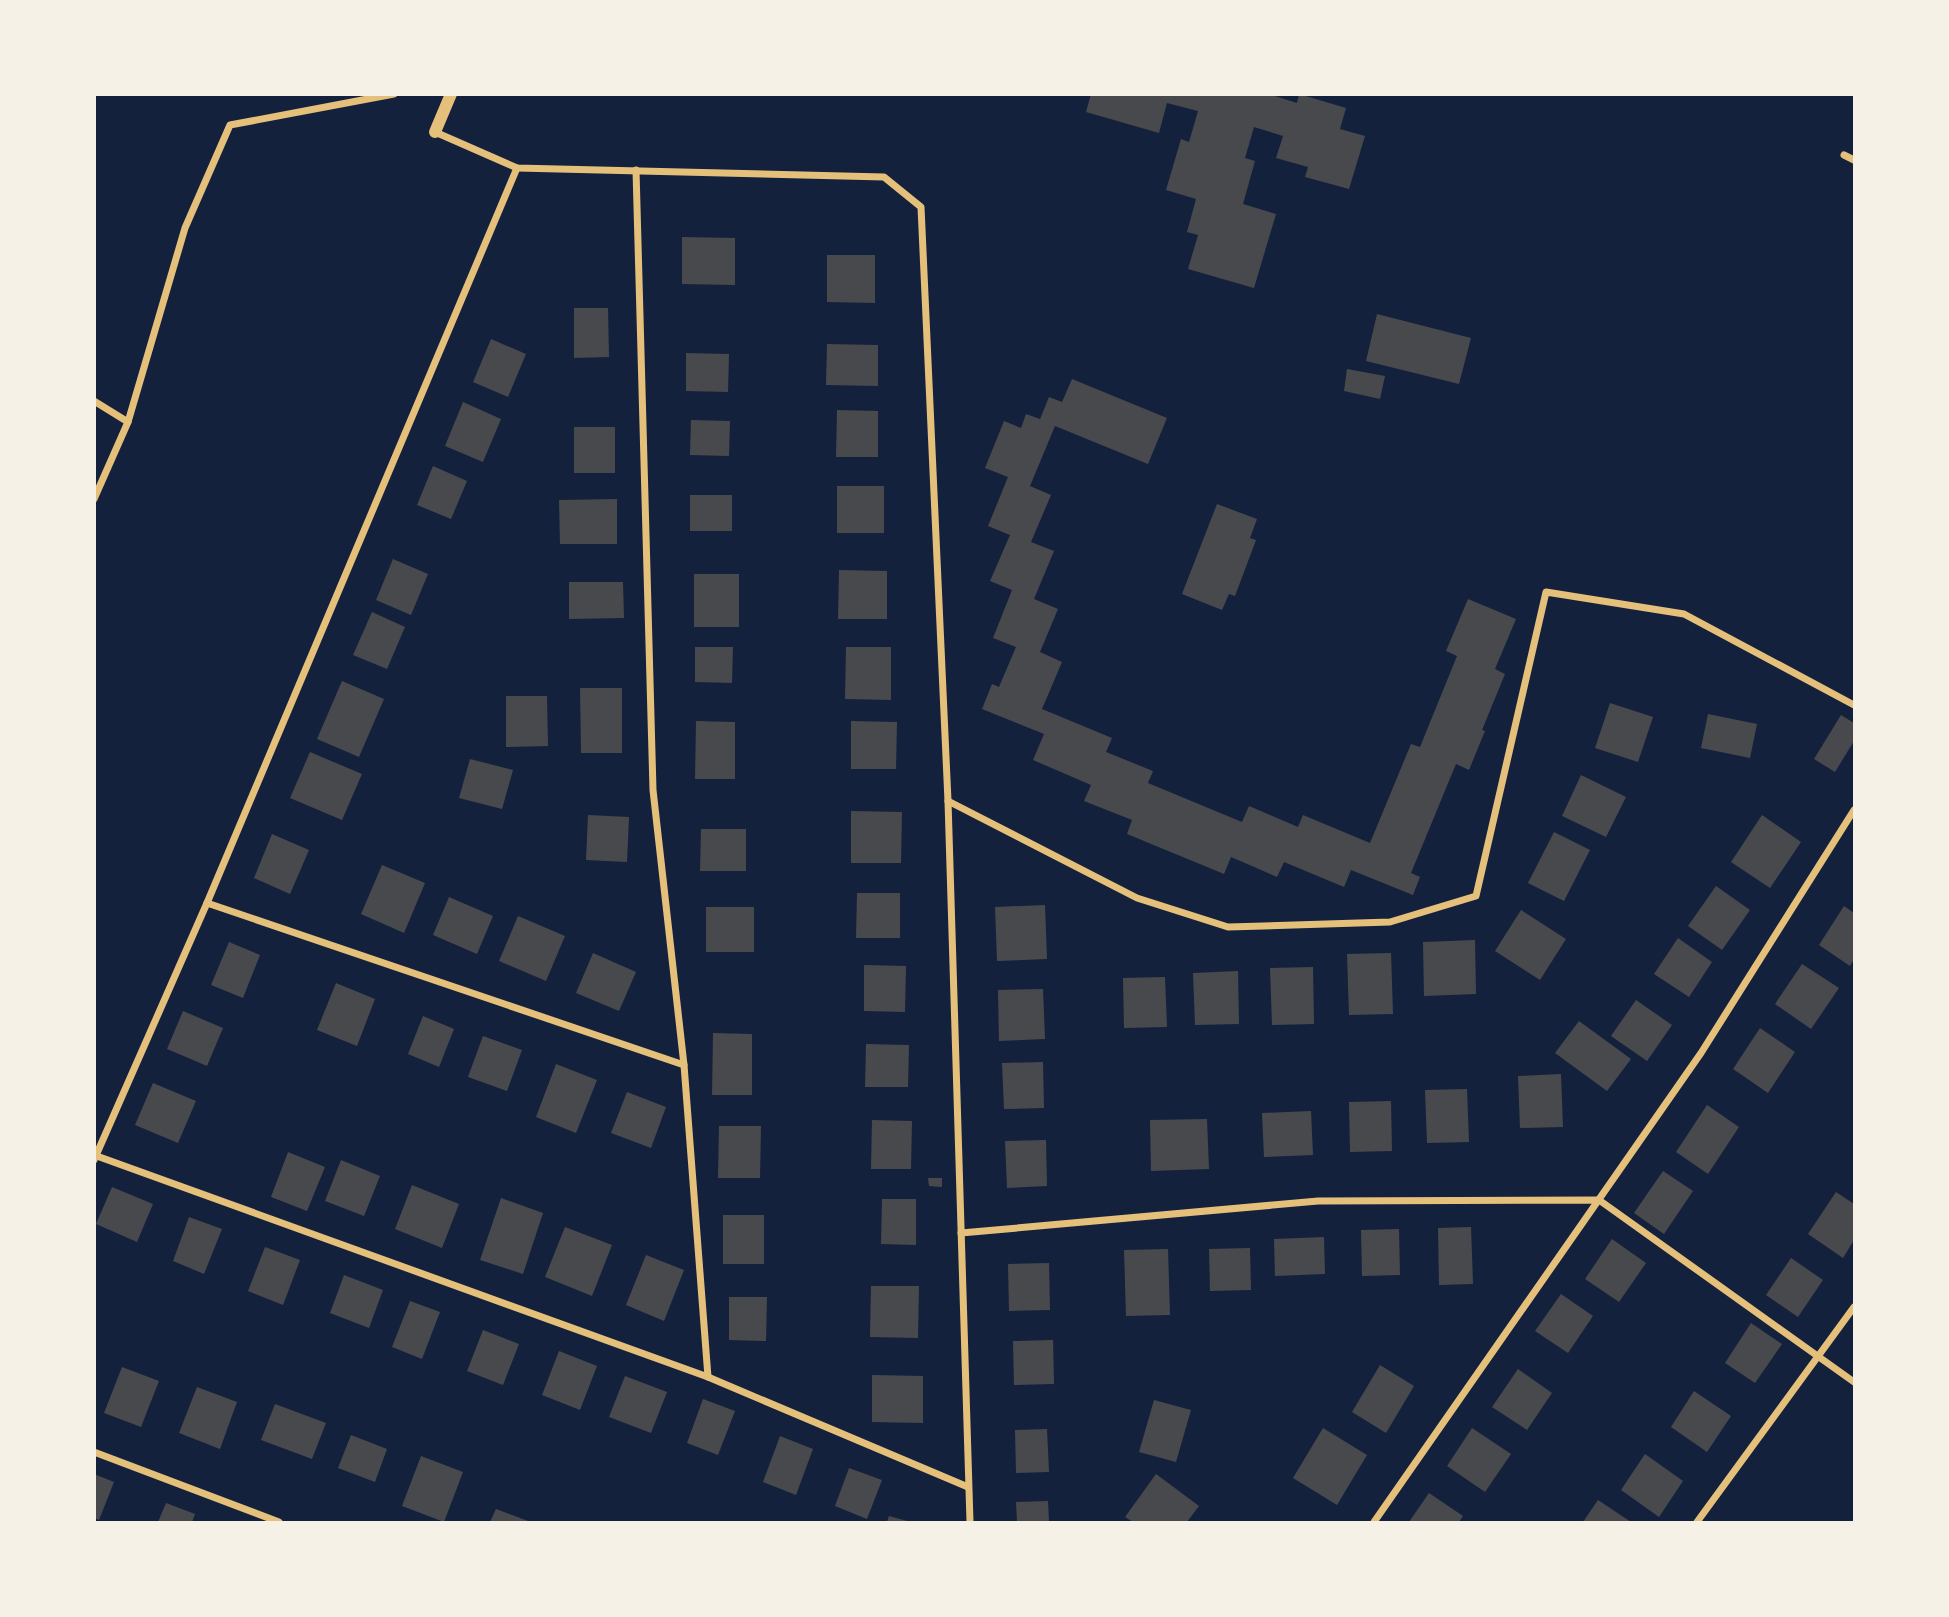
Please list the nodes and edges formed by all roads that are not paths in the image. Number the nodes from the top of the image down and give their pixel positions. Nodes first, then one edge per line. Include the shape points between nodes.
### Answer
1 (394, 94) edge
2 (451, 94) edge
3 (435, 132) joint
4 (1844, 155) dead end
5 (1854, 160) edge
6 (517, 168) junction
7 (636, 170) junction
8 (94, 401) edge
9 (128, 422) junction
10 (94, 499) edge
11 (1854, 705) edge
12 (948, 801) junction
13 (1854, 810) edge
14 (207, 903) junction
15 (684, 1065) junction
16 (95, 1157) edge
17 (1599, 1200) junction
18 (961, 1233) junction
19 (1854, 1307) edge
20 (1819, 1358) junction
21 (708, 1377) junction
22 (1854, 1382) edge
23 (94, 1452) edge
24 (968, 1487) junction
25 (279, 1522) edge
26 (970, 1522) edge
27 (1374, 1522) edge
28 (1697, 1522) edge

1 - 9 street via 230,125 185,228
2 - 3 street
3 - 6 street
4 - 5 street
6 - 7 street
6 - 14 street
7 - 12 street via 884,177 921,207
7 - 15 street via 653,790
8 - 9 street
9 - 10 street
11 - 12 street via 1684,614 1545,592 1476,896 1390,922 1228,927 1136,898
12 - 18 street
13 - 17 street via 1701,1054
14 - 15 street
14 - 16 street
15 - 21 street
16 - 21 street
17 - 18 street via 1318,1201
17 - 20 street
17 - 27 street
18 - 24 street
19 - 20 street
20 - 22 street
20 - 28 street
21 - 24 street
23 - 25 street
24 - 26 street

